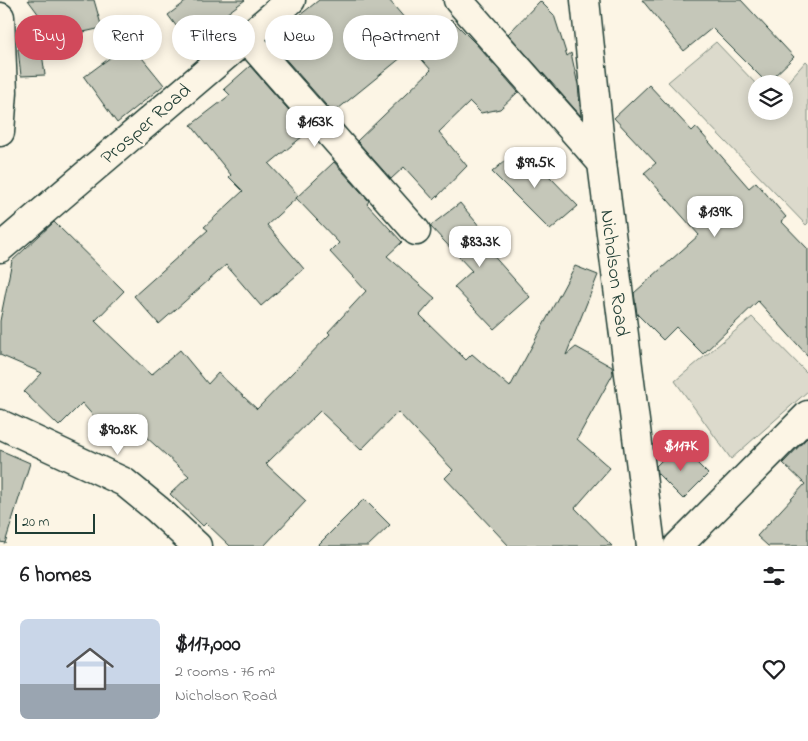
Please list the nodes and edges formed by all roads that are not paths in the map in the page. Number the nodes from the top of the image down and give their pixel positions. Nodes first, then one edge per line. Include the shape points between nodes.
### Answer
1 (291, 0) edge
2 (458, 0) edge
3 (585, 0) edge
4 (0, 17) edge
5 (255, 30) edge
6 (255, 48) edge
7 (220, 60) edge
8 (0, 132) edge
9 (602, 162) junction
10 (416, 231) dead end
11 (0, 248) edge
12 (808, 415) edge
13 (0, 424) edge
14 (197, 546) edge
15 (650, 546) edge
16 (678, 546) edge

1 - 5 street, Prosper Road
2 - 9 street
3 - 9 street, Nicholson Road
4 - 8 street via 3,92
6 - 10 street
7 - 11 street, Prosper Road
9 - 15 street, Nicholson Road
12 - 16 street
13 - 14 street via 124,482

